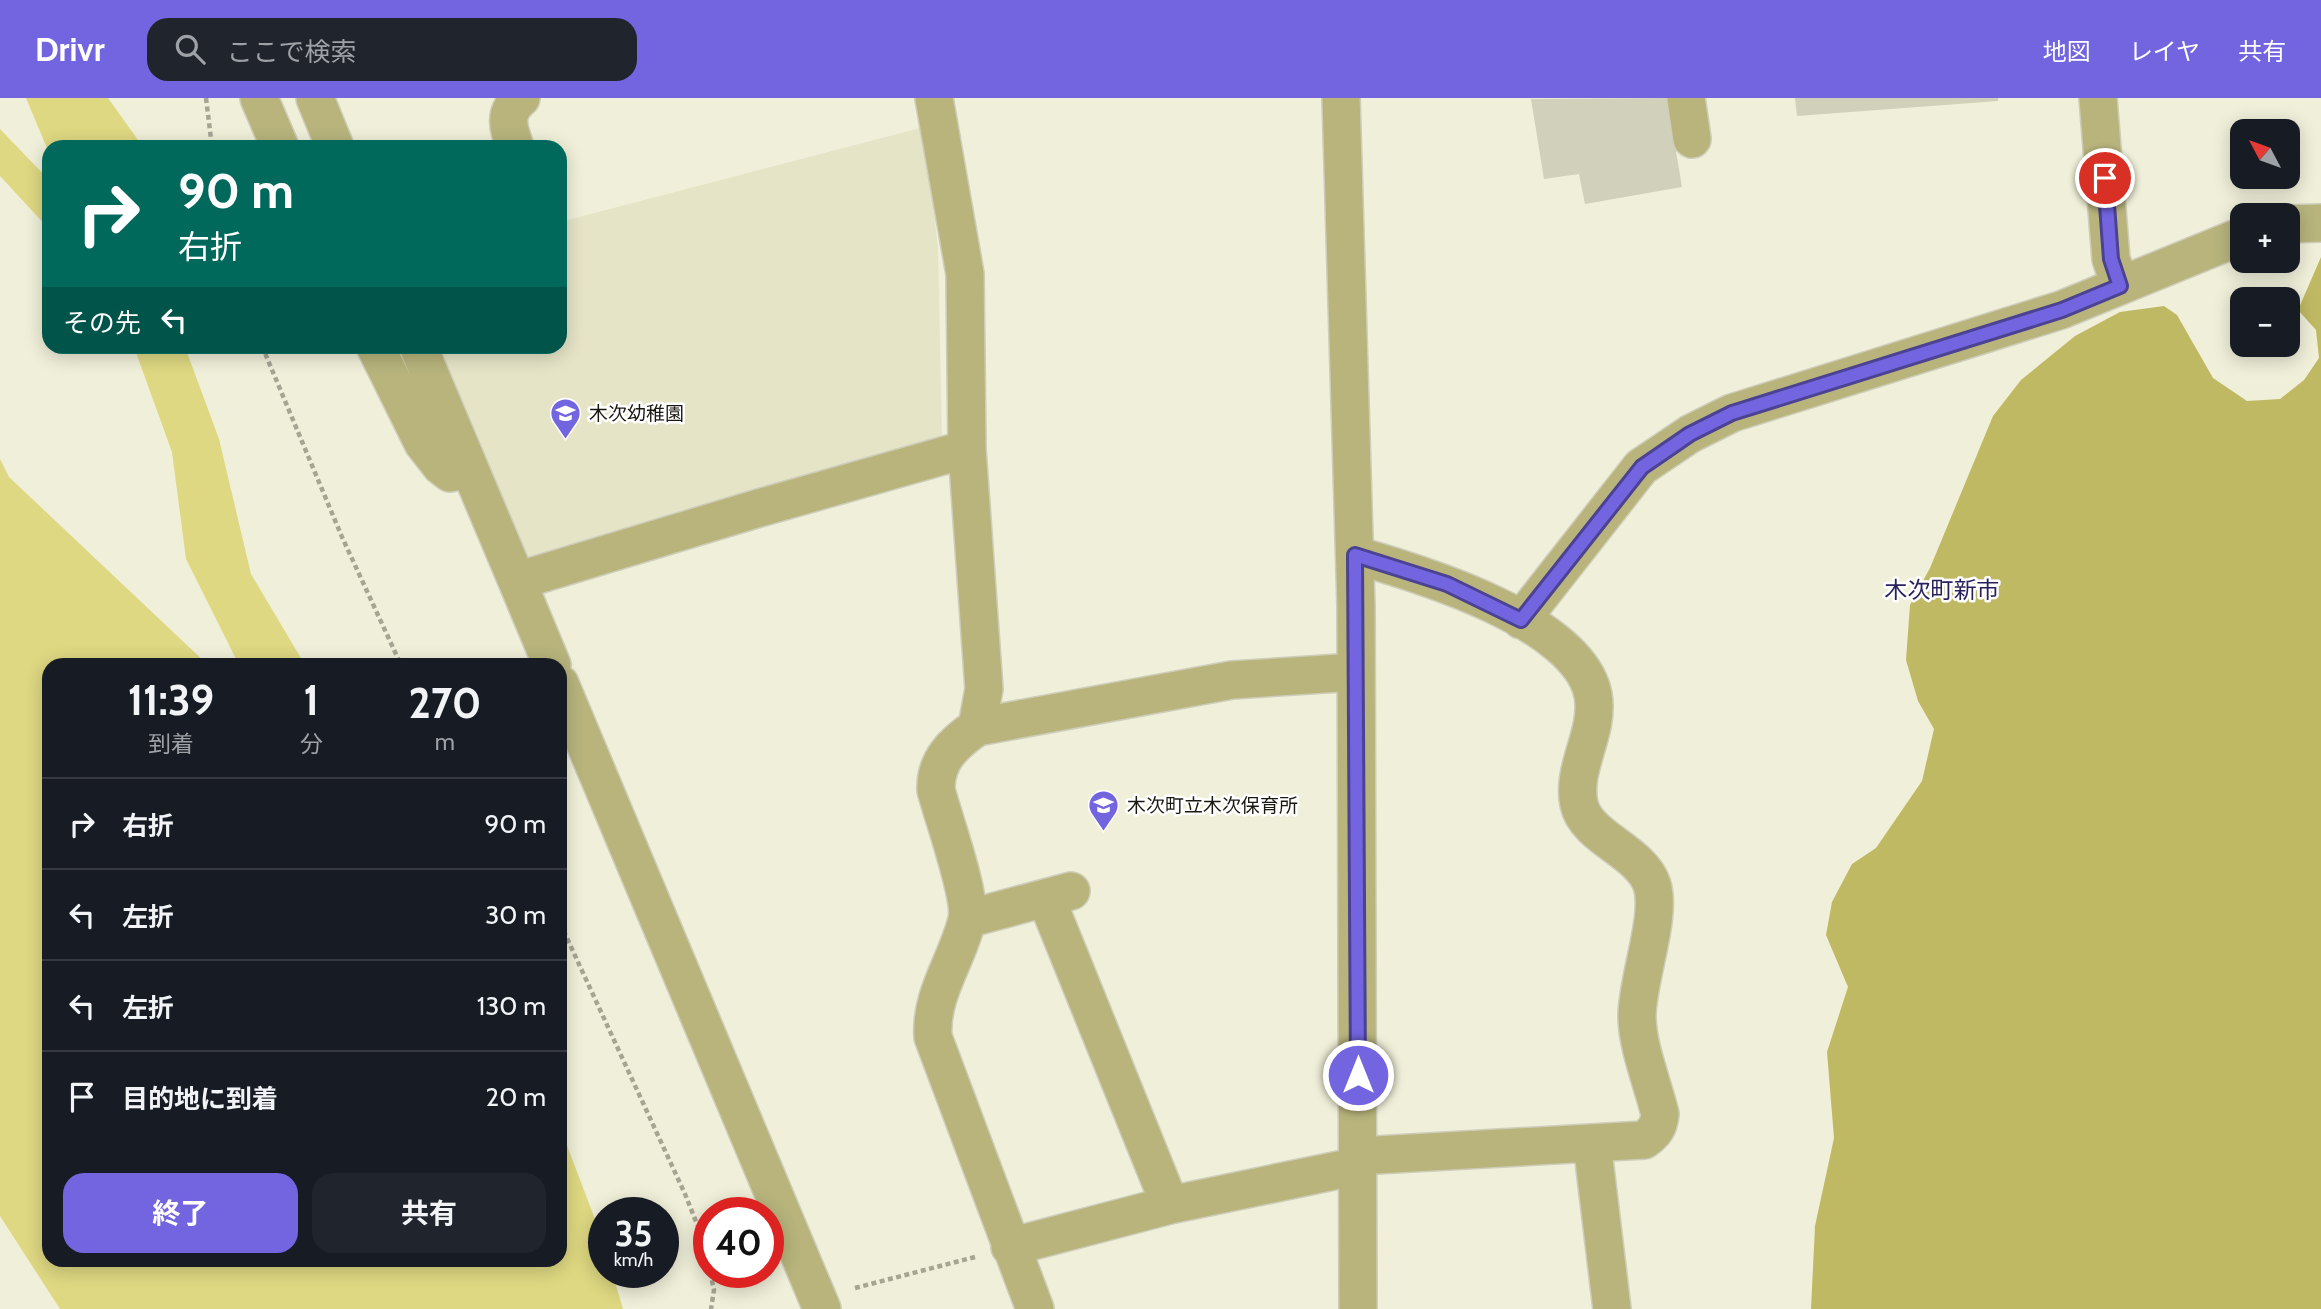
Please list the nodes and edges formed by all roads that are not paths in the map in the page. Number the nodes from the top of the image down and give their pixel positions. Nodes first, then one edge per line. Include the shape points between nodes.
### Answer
1 (259, 98) edge
2 (315, 98) edge
3 (521, 98) edge
4 (934, 98) edge
5 (1341, 98) edge
6 (1686, 98) edge
7 (2098, 98) edge
8 (1692, 139) dead end
9 (277, 140) edge
10 (332, 140) edge
11 (513, 140) edge
12 (2321, 223) edge
13 (2300, 224) edge
14 (2230, 241) edge
15 (2120, 286) junction
16 (379, 354) edge
17 (421, 354) edge
18 (967, 450) junction
19 (468, 469) junction
20 (1355, 555) junction
21 (517, 581) junction
22 (1521, 620) junction
23 (549, 658) edge
24 (1356, 672) junction
25 (567, 701) edge
26 (977, 727) junction
27 (967, 919) junction
28 (1592, 1143) junction
29 (1358, 1161) junction
30 (1170, 1205) junction
31 (1010, 1247) junction
32 (819, 1304) edge
33 (1035, 1309) edge
34 (1358, 1309) edge
35 (1612, 1309) edge

1 - 9 street
2 - 10 street
3 - 11 street via 508,115
4 - 18 street via 965,274
5 - 20 street
6 - 8 street
7 - 15 street via 2111,259
12 - 13 street
14 - 15 street
15 - 22 street via 2062,310 1732,413 1690,434 1642,467
16 - 19 street via 431,456 450,472
17 - 19 street
18 - 21 street
18 - 26 street via 984,689
19 - 21 street
20 - 22 street via 1447,584
20 - 24 street
21 - 23 street
22 - 28 street via 1572,654 1584,673 1593,693 1594,713 1578,786 1579,804 1590,824 1647,873 1653,888 1655,906 1637,1019 1659,1124 1644,1140
24 - 26 street via 1231,680
24 - 29 street
25 - 32 street
26 - 27 street via 947,753 936,779
27 - 30 street via 1059,895
27 - 31 street via 937,996 933,1037
28 - 29 street
28 - 35 street
29 - 30 street
29 - 34 street
30 - 31 street
31 - 33 street

